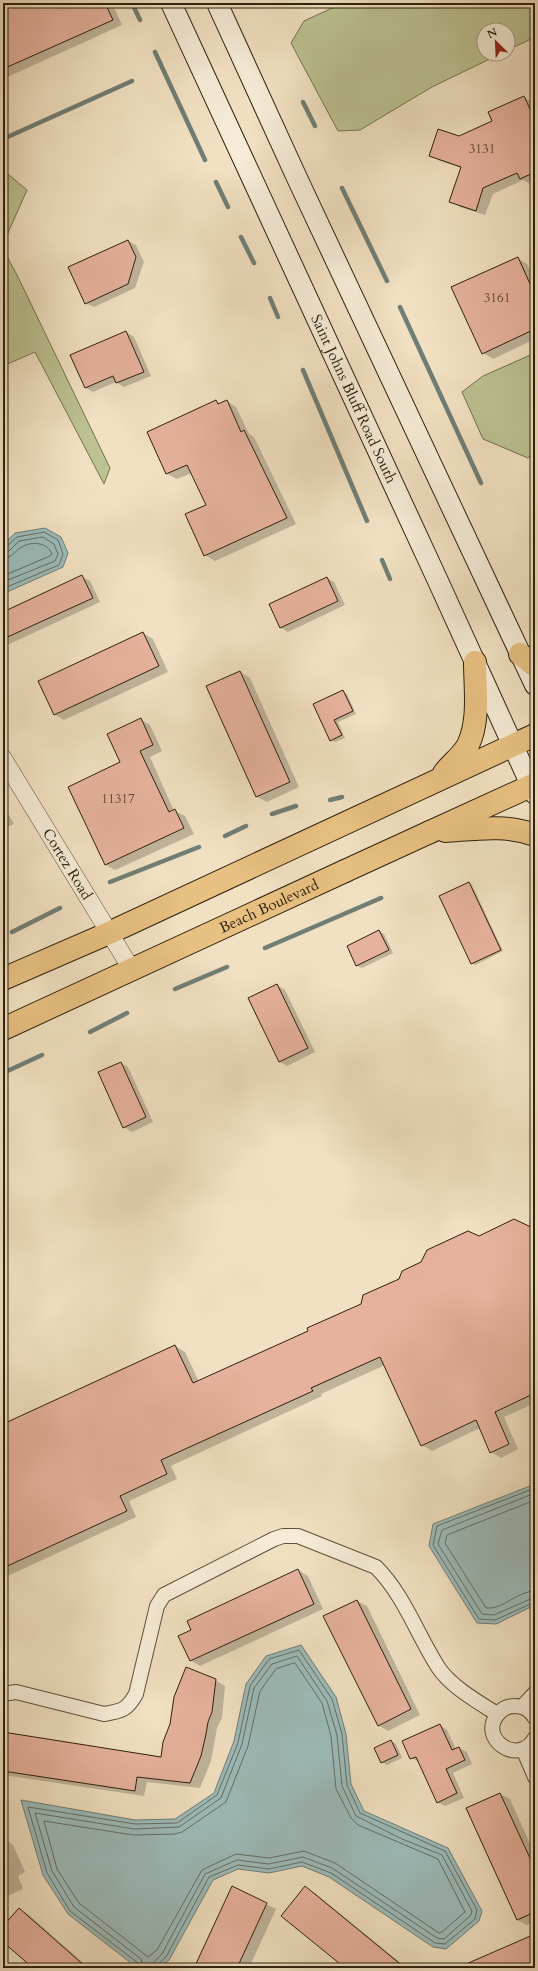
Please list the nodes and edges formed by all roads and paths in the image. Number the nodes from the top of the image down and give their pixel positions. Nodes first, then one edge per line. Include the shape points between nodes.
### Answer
1 (171, 3) edge
2 (217, 3) edge
3 (528, 660) edge
4 (474, 662) junction
5 (535, 685) edge
6 (535, 735) edge
7 (512, 746) junction
8 (3, 758) edge
9 (438, 780) junction
10 (534, 788) edge
11 (430, 832) junction
12 (535, 835) edge
13 (109, 932) junction
14 (132, 970) junction
15 (3, 979) edge
16 (3, 1029) edge
17 (535, 1693) edge
18 (3, 1694) edge
19 (522, 1707) junction
20 (497, 1714) junction
21 (535, 1718) edge
22 (535, 1738) edge
23 (523, 1749) junction
24 (535, 1777) edge

1 - 4 main road, Saint Johns Bluff Road South
2 - 3 main road via 300,185
3 - 5 main road
4 - 7 main road, Saint Johns Bluff Road South
4 - 9 main road via 476,706 472,733 468,746
6 - 7 main road
7 - 9 main road
7 - 10 main road, Saint Johns Bluff Road South
8 - 13 street, Cortez Road
9 - 13 main road
10 - 11 main road, Beach Boulevard
11 - 12 main road via 497,827 521,830
11 - 14 main road, Beach Boulevard
13 - 14 street, Cortez Road
13 - 15 main road
14 - 16 main road, Beach Boulevard
17 - 19 street
18 - 20 street via 16,1692 104,1714 117,1712 129,1706 136,1694 157,1606 164,1595 274,1539 298,1536 376,1567 386,1577 438,1668 468,1696
19 - 20 street via 508,1707
19 - 21 street via 529,1710
20 - 23 street via 492,1728 497,1742 508,1750
22 - 23 street
23 - 24 street

